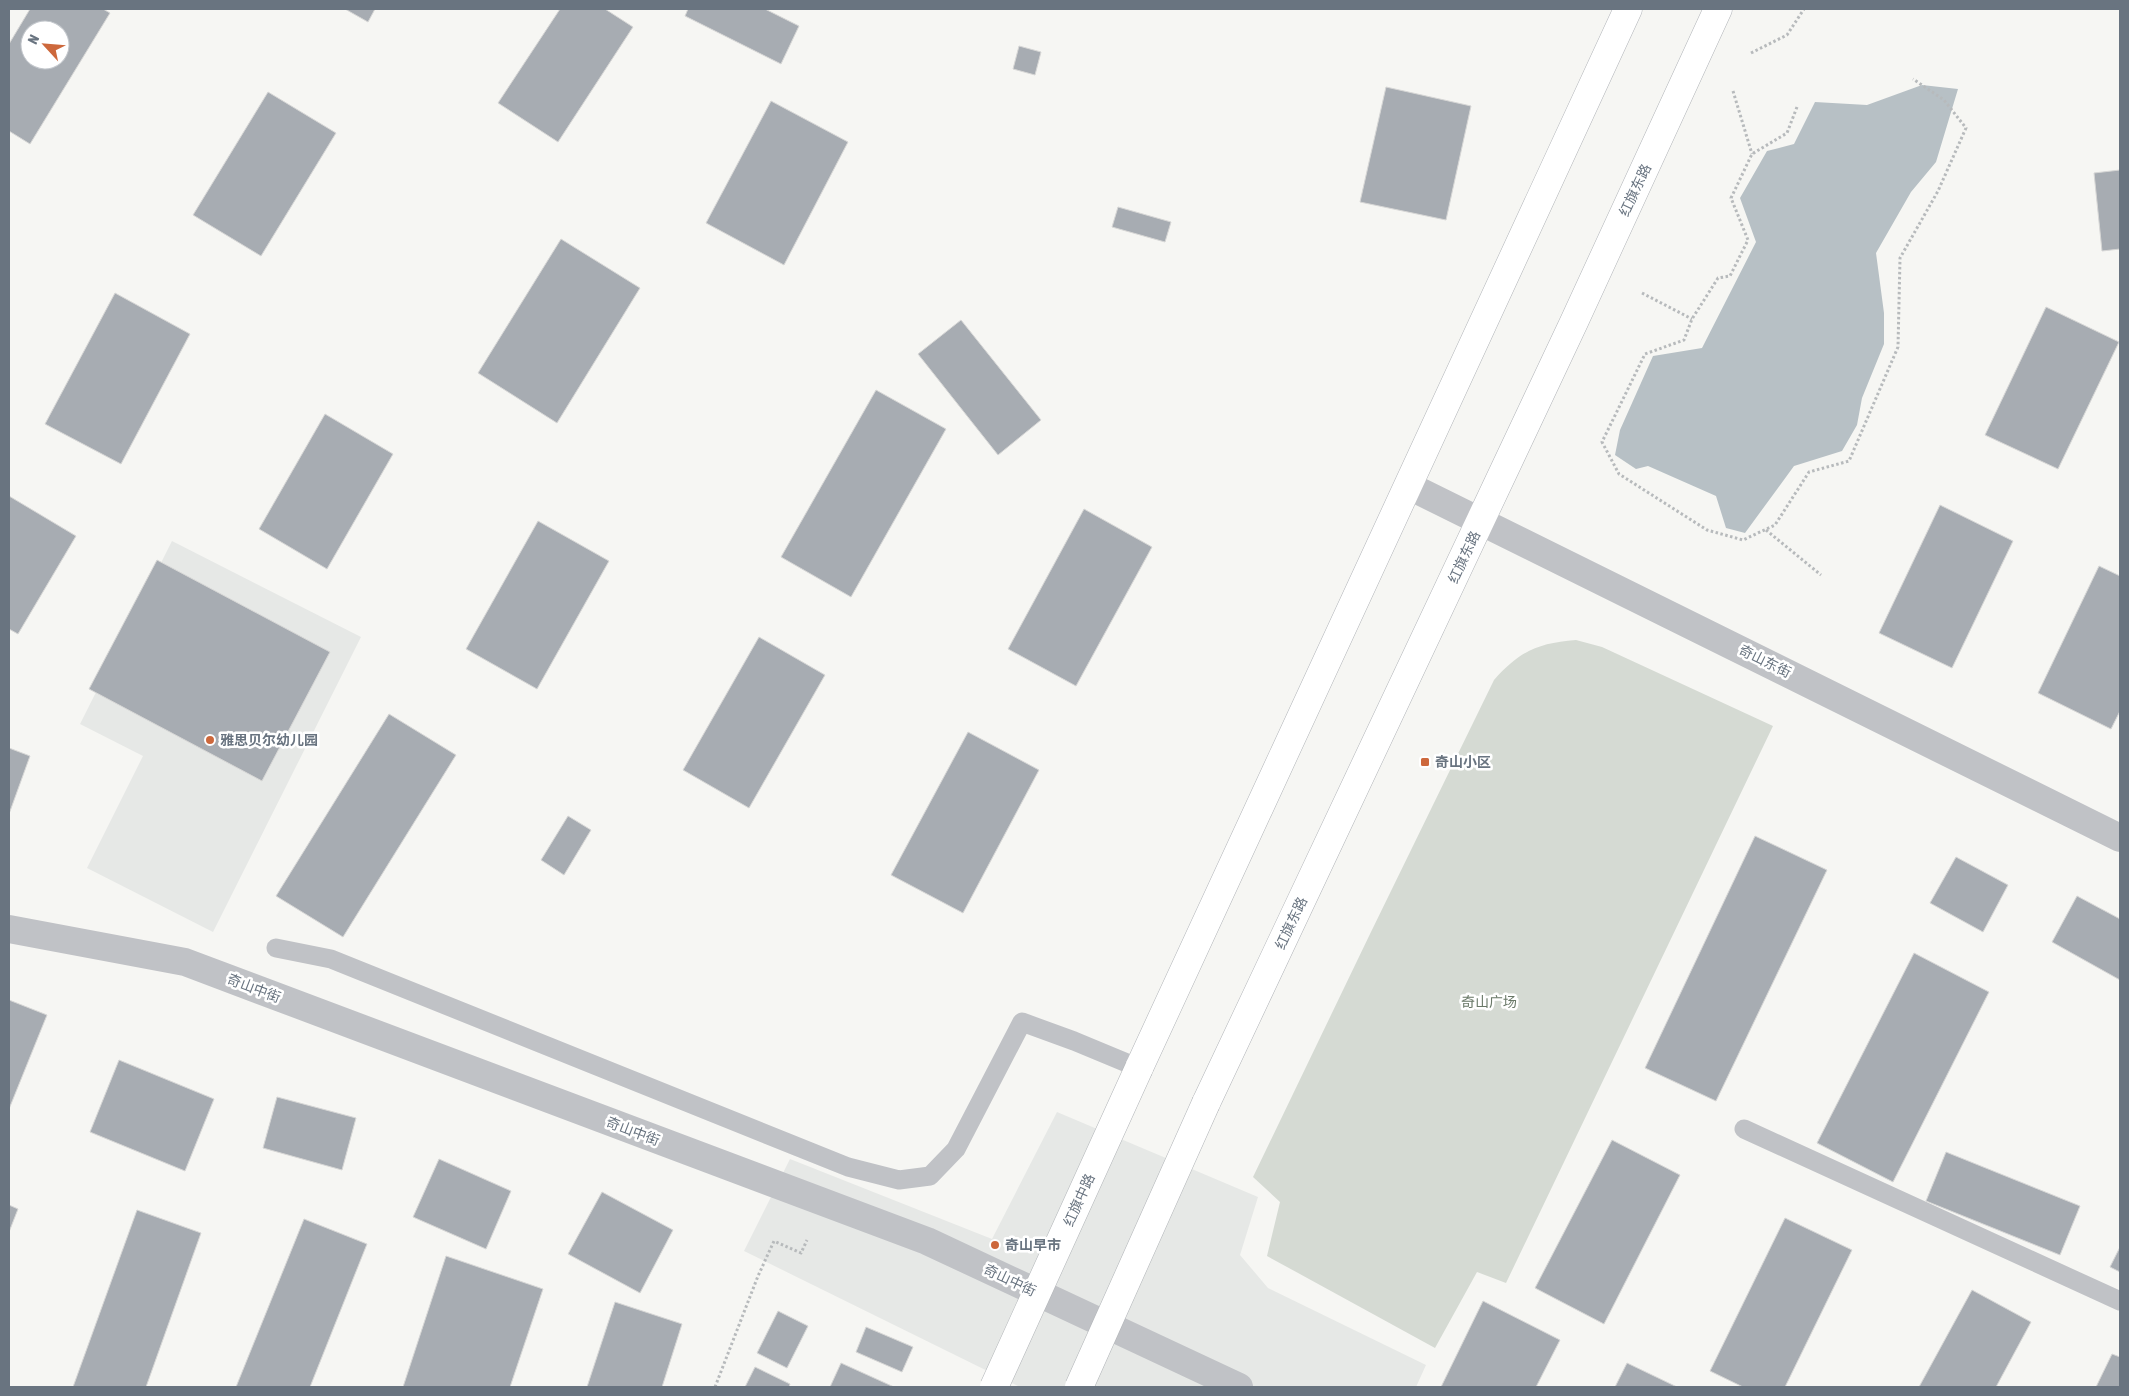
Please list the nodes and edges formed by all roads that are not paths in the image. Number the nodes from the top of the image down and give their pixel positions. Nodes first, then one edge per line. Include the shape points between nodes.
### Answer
1 (1628, 9) edge
2 (1718, 9) edge
3 (1409, 486) junction
4 (1481, 520) junction
5 (2120, 838) edge
6 (9, 929) edge
7 (276, 948) dead end
8 (1139, 1068) junction
9 (1744, 1129) dead end
10 (2120, 1301) edge
11 (994, 1387) edge
12 (1079, 1387) edge
13 (1239, 1387) edge

1 - 3 main road
2 - 4 main road, 红旗东路
3 - 4 street, 奇山东街
3 - 8 main road
4 - 5 street, 奇山东街
4 - 12 main road, 红旗东路, bridge via 1206,1103
6 - 13 street, 奇山中街 via 185,962 927,1241
7 - 8 lane via 331,959 848,1167 899,1180 930,1176 956,1149 1022,1022
8 - 11 main road, 红旗中路, bridge
9 - 10 lane

